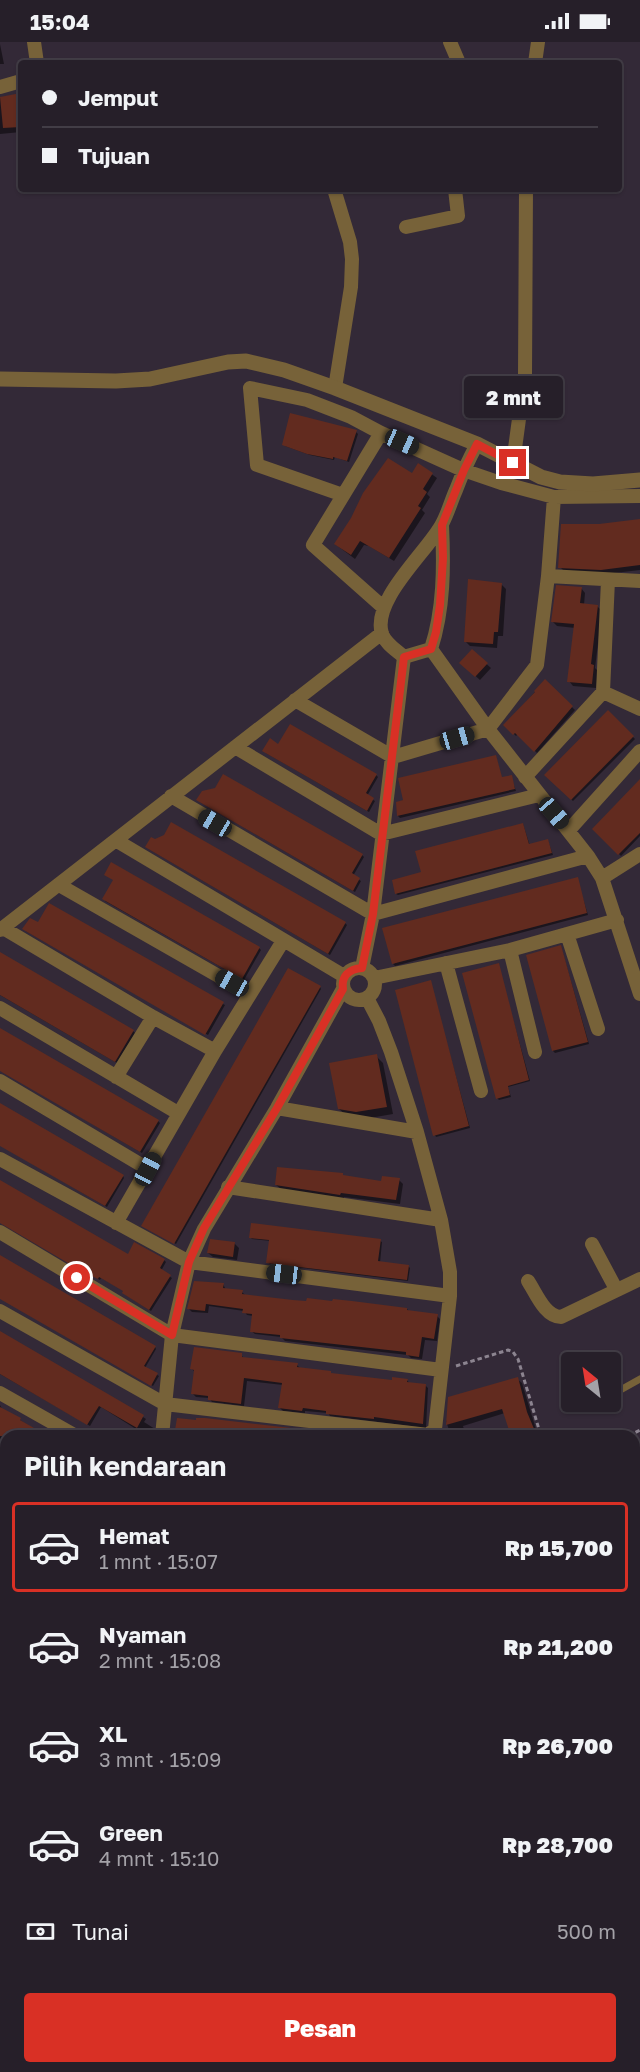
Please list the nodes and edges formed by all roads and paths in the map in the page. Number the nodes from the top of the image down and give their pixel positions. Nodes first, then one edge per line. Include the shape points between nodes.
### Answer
1 (34, 42) edge
2 (450, 42) edge
3 (538, 42) edge
4 (37, 60) edge
5 (458, 60) edge
6 (535, 60) edge
7 (18, 82) edge
8 (0, 87) edge
9 (335, 192) edge
10 (455, 192) edge
11 (526, 192) edge
12 (406, 227) dead end
13 (0, 379) edge
14 (336, 388) junction
15 (381, 433) junction
16 (477, 444) junction
17 (513, 463) junction
18 (464, 470) junction
19 (640, 480) edge
20 (343, 495) junction
21 (640, 496) edge
22 (554, 497) junction
23 (442, 525) junction
24 (548, 576) junction
25 (608, 580) junction
26 (640, 581) edge
27 (384, 608) junction
28 (382, 633) junction
29 (431, 649) junction
30 (404, 657) junction
31 (603, 692) junction
32 (295, 700) junction
33 (640, 709) edge
34 (488, 729) junction
35 (235, 747) junction
36 (640, 751) edge
37 (393, 757) junction
38 (525, 777) junction
39 (539, 795) junction
40 (171, 796) junction
41 (568, 830) junction
42 (381, 834) junction
43 (117, 841) junction
44 (640, 854) edge
45 (588, 856) junction
46 (602, 878) junction
47 (59, 885) junction
48 (373, 914) junction
49 (617, 920) junction
50 (2, 929) edge
51 (567, 934) junction
52 (283, 941) junction
53 (510, 950) junction
54 (446, 963) junction
55 (362, 968) junction
56 (374, 978) junction
57 (344, 983) junction
58 (250, 994) junction
59 (640, 994) edge
60 (367, 998) junction
61 (0, 1008) edge
62 (153, 1017) junction
63 (598, 1029) dead end
64 (215, 1051) junction
65 (535, 1052) dead end
66 (116, 1077) junction
67 (0, 1082) edge
68 (481, 1091) dead end
69 (277, 1108) junction
70 (178, 1113) junction
71 (417, 1132) junction
72 (0, 1159) edge
73 (148, 1169) junction
74 (228, 1187) junction
75 (441, 1220) junction
76 (116, 1223) junction
77 (0, 1232) edge
78 (592, 1244) dead end
79 (189, 1262) junction
80 (640, 1279) edge
81 (528, 1281) dead end
82 (616, 1289) junction
83 (450, 1296) junction
84 (0, 1311) edge
85 (172, 1335) junction
86 (441, 1370) junction
87 (640, 1379) edge
88 (621, 1390) edge
89 (0, 1393) edge
90 (165, 1404) junction
91 (65, 1430) edge
92 (163, 1430) edge
93 (386, 1430) edge
94 (434, 1430) edge
95 (539, 1430) edge

1 - 4 street
2 - 5 street
3 - 6 street
7 - 8 street
9 - 14 street via 352,259
10 - 12 street via 458,216
11 - 17 street via 525,375
13 - 14 street via 150,379 246,361
14 - 16 street
15 - 18 street
15 - 20 street
15 - 20 street via 307,400 250,388 257,465
16 - 17 street
16 - 18 street
17 - 19 street via 560,482
18 - 22 street
18 - 23 street
20 - 27 street via 313,545
21 - 22 street
22 - 24 street
23 - 27 street via 404,574
23 - 29 street via 440,605
24 - 25 street
24 - 34 street via 538,663
25 - 26 street
25 - 31 street
27 - 28 street
28 - 30 street
28 - 32 street
29 - 30 street
29 - 34 street
30 - 37 street
31 - 33 street
31 - 38 street
32 - 35 street
32 - 37 street
34 - 37 street
34 - 38 street
35 - 40 street
35 - 42 street
36 - 41 street
37 - 42 street
38 - 39 street
39 - 41 street
39 - 42 street
40 - 43 street
40 - 48 street
41 - 45 street
42 - 48 street
43 - 47 street
43 - 52 street
44 - 46 street
45 - 46 street
45 - 48 street
46 - 49 street
47 - 50 street
47 - 58 street
48 - 55 street
49 - 51 street
49 - 59 street
50 - 62 street
51 - 53 street
51 - 63 street
52 - 57 street
52 - 58 street
53 - 54 street
53 - 65 street
54 - 56 street
54 - 68 street
55 - 56 street
55 - 57 street via 351,970
56 - 60 street via 375,989
57 - 60 street via 350,998
57 - 69 street
58 - 64 street
60 - 71 street via 391,1052
61 - 66 street
62 - 64 street
62 - 66 street
64 - 70 street
66 - 70 street
67 - 73 street
69 - 71 street
69 - 74 street
70 - 73 street
71 - 75 street
72 - 76 street
73 - 76 street
74 - 75 street
74 - 79 street
75 - 83 street
76 - 79 street
77 - 85 street
78 - 82 street
79 - 83 street
79 - 85 street
80 - 82 street
81 - 82 street via 554,1317
83 - 86 street
84 - 90 street
85 - 86 street
85 - 90 street
86 - 94 street
86 - 95 path via 508,1350 513,1353
87 - 88 lane
89 - 91 street
90 - 92 street
90 - 93 street

